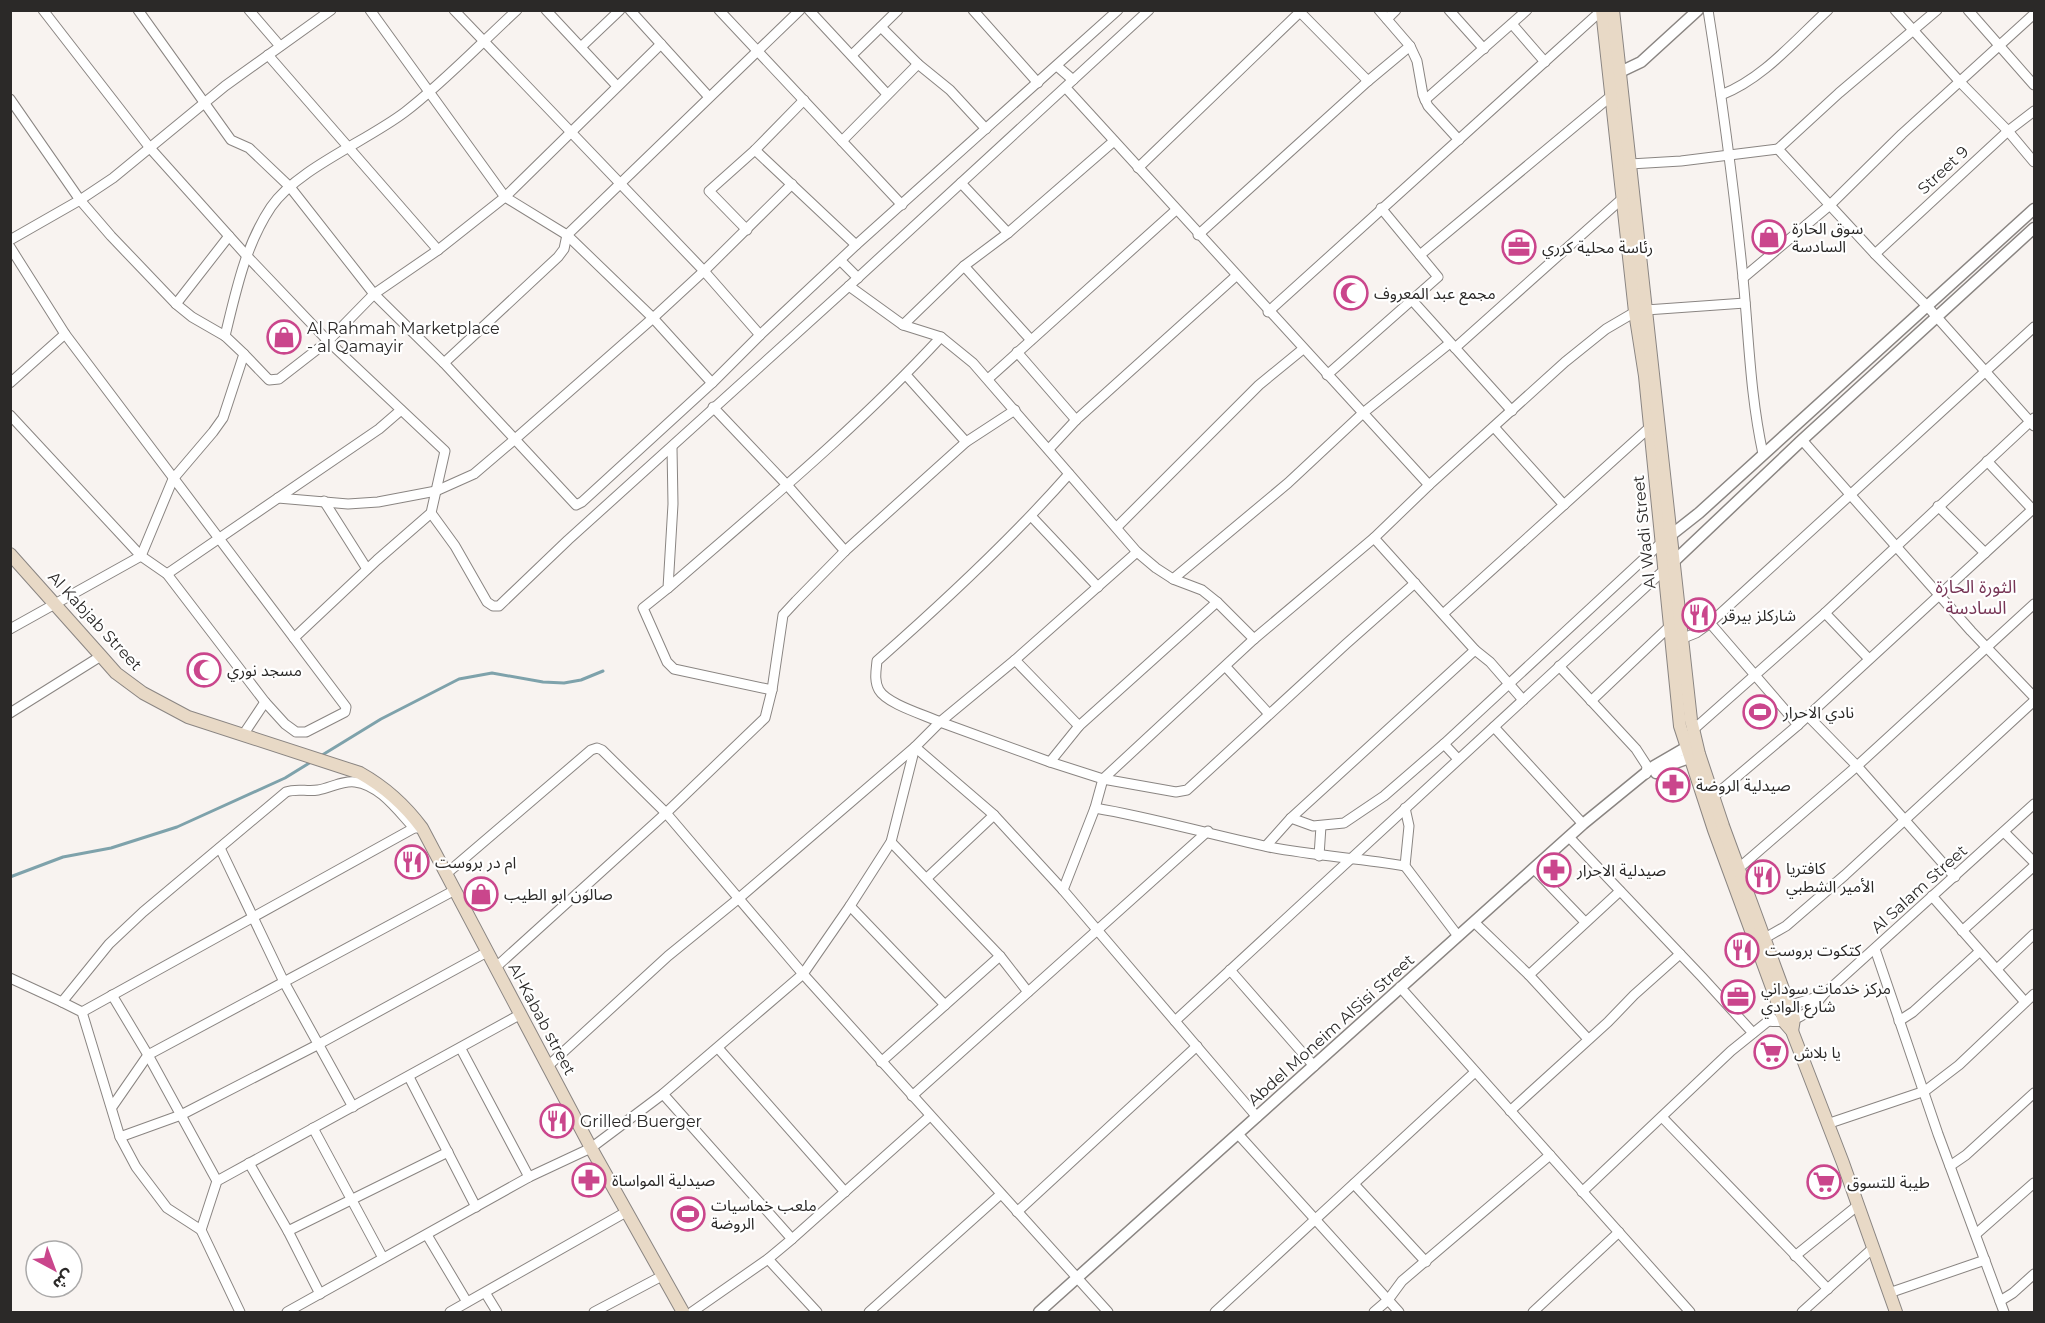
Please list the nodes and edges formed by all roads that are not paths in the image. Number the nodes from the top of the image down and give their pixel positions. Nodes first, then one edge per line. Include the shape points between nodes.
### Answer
1 (43, 10) edge
2 (138, 10) edge
3 (249, 10) edge
4 (331, 10) edge
5 (370, 10) edge
6 (454, 10) edge
7 (517, 10) edge
8 (546, 10) edge
9 (620, 10) edge
10 (630, 10) edge
11 (719, 10) edge
12 (800, 10) edge
13 (809, 10) edge
14 (898, 10) edge
15 (973, 10) edge
16 (1118, 10) edge
17 (1149, 10) edge
18 (1378, 10) edge
19 (1396, 10) edge
20 (1449, 10) edge
21 (1527, 10) edge
22 (1602, 10) edge
23 (1613, 10) edge
24 (1698, 10) edge
25 (1708, 10) edge
26 (1828, 10) edge
27 (1894, 10) edge
28 (1937, 10) edge
29 (1968, 10) edge
30 (1301, 11) edge
31 (2034, 14) edge
32 (1387, 19) junction
33 (1512, 24) junction
34 (881, 27) junction
35 (1912, 30) junction
36 (483, 41) junction
37 (661, 44) junction
38 (2000, 45) junction
39 (280, 46) junction
40 (1410, 46) junction
41 (581, 47) junction
42 (1484, 49) junction
43 (757, 50) junction
44 (268, 55) junction
45 (852, 55) junction
46 (1545, 62) junction
47 (918, 64) junction
48 (1058, 66) junction
49 (1620, 72) junction
50 (1073, 80) junction
51 (1368, 81) junction
52 (1960, 82) junction
53 (1038, 83) junction
54 (2034, 85) edge
55 (617, 86) junction
56 (1066, 88) junction
57 (429, 91) junction
58 (887, 94) junction
59 (1721, 94) junction
60 (1611, 96) junction
61 (709, 97) junction
62 (10, 99) edge
63 (804, 100) junction
64 (1425, 100) junction
65 (205, 103) junction
66 (2034, 111) edge
67 (986, 129) junction
68 (570, 131) junction
69 (2008, 131) junction
70 (1459, 140) junction
71 (842, 141) junction
72 (1114, 141) junction
73 (150, 148) junction
74 (349, 148) junction
75 (1778, 149) junction
76 (755, 150) junction
77 (1729, 155) junction
78 (2034, 162) edge
79 (1630, 164) junction
80 (1138, 168) junction
81 (619, 183) junction
82 (961, 183) junction
83 (792, 184) junction
84 (290, 187) junction
85 (505, 197) junction
86 (1628, 199) junction
87 (80, 200) junction
88 (903, 205) junction
89 (1830, 205) junction
90 (1381, 208) junction
91 (2034, 209) edge
92 (1176, 210) junction
93 (2034, 228) edge
94 (747, 230) junction
95 (1008, 233) junction
96 (567, 235) junction
97 (1198, 235) junction
98 (229, 236) junction
99 (10, 240) edge
100 (856, 245) junction
101 (10, 247) edge
102 (438, 250) junction
103 (1875, 254) junction
104 (246, 255) junction
105 (1420, 255) junction
106 (841, 261) junction
107 (964, 266) junction
108 (704, 271) junction
109 (1236, 276) junction
110 (858, 278) junction
111 (1743, 278) junction
112 (849, 286) junction
113 (374, 294) junction
114 (1411, 299) junction
115 (1745, 303) junction
116 (176, 304) junction
117 (1927, 306) junction
118 (1641, 311) junction
119 (1268, 312) junction
120 (1936, 317) junction
121 (652, 318) junction
122 (903, 325) junction
123 (2034, 327) edge
124 (65, 334) junction
125 (760, 335) junction
126 (225, 336) junction
127 (941, 337) junction
128 (1031, 340) junction
129 (328, 341) junction
130 (1452, 345) junction
131 (1303, 349) junction
132 (1017, 352) junction
133 (244, 354) junction
134 (444, 363) junction
135 (1986, 371) junction
136 (906, 375) junction
137 (1327, 375) junction
138 (988, 379) junction
139 (10, 383) edge
140 (712, 383) junction
141 (713, 407) junction
142 (400, 410) junction
143 (1015, 410) junction
144 (1512, 411) junction
145 (1363, 413) junction
146 (10, 415) edge
147 (1076, 420) junction
148 (2033, 422) edge
149 (1494, 427) junction
150 (1650, 428) junction
151 (514, 440) junction
152 (1802, 440) junction
153 (966, 442) junction
154 (672, 448) junction
155 (1049, 449) junction
156 (1763, 454) junction
157 (1987, 461) junction
158 (1069, 474) junction
159 (173, 479) junction
160 (787, 485) junction
161 (1429, 485) junction
162 (436, 491) junction
163 (1849, 495) junction
164 (278, 498) junction
165 (324, 501) junction
166 (1564, 505) junction
167 (1938, 506) junction
168 (2034, 509) edge
169 (431, 513) junction
170 (1032, 517) junction
171 (1117, 527) junction
172 (1374, 538) junction
173 (218, 539) junction
174 (1665, 540) junction
175 (1897, 545) junction
176 (845, 551) junction
177 (1137, 552) junction
178 (1985, 553) junction
179 (141, 556) junction
180 (12, 558) edge
181 (1668, 566) junction
182 (368, 569) junction
183 (167, 574) junction
184 (1173, 579) junction
185 (1415, 583) junction
186 (1098, 586) junction
187 (668, 588) junction
188 (1940, 594) junction
189 (1217, 602) junction
190 (55, 604) junction
191 (2034, 604) edge
192 (1825, 613) junction
193 (1443, 614) junction
194 (1710, 623) junction
195 (1669, 627) junction
196 (10, 629) edge
197 (294, 638) junction
198 (1254, 639) junction
199 (1681, 639) junction
200 (1988, 646) junction
201 (1475, 650) junction
202 (101, 657) junction
203 (1869, 659) junction
204 (1015, 660) junction
205 (1559, 666) junction
206 (1226, 667) junction
207 (1754, 675) junction
208 (1508, 683) junction
209 (772, 690) junction
210 (2034, 699) edge
211 (1523, 700) junction
212 (1591, 701) junction
213 (265, 702) junction
214 (10, 713) edge
215 (1269, 714) junction
216 (1808, 716) junction
217 (940, 722) junction
218 (1798, 725) junction
219 (1079, 726) junction
220 (1494, 727) junction
221 (1693, 730) junction
222 (243, 735) junction
223 (1444, 744) junction
224 (915, 747) junction
225 (1687, 753) junction
226 (1458, 759) junction
227 (1050, 762) junction
228 (1857, 766) junction
229 (345, 768) joint
230 (1646, 774) junction
231 (1103, 778) junction
232 (1713, 797) junction
233 (2034, 804) edge
234 (1095, 808) junction
235 (1405, 808) junction
236 (666, 813) junction
237 (994, 815) junction
238 (1291, 818) junction
239 (1903, 820) junction
240 (1583, 824) junction
241 (1322, 826) junction
242 (418, 828) junction
243 (1208, 831) junction
244 (2004, 832) junction
245 (1569, 837) junction
246 (891, 842) junction
247 (1266, 846) junction
248 (220, 848) junction
249 (1319, 856) junction
250 (1350, 860) junction
251 (2034, 862) edge
252 (1405, 866) junction
253 (2034, 867) edge
254 (1739, 868) junction
255 (1534, 869) junction
256 (446, 874) junction
257 (1954, 877) junction
258 (927, 878) junction
259 (455, 890) junction
260 (1063, 890) junction
261 (1620, 891) junction
262 (1932, 896) junction
263 (738, 899) junction
264 (850, 906) junction
265 (252, 916) junction
266 (1474, 922) junction
267 (1585, 922) junction
268 (1098, 930) junction
269 (1962, 931) junction
270 (2034, 934) edge
271 (1458, 936) junction
272 (1765, 938) junction
273 (1875, 949) junction
274 (486, 952) junction
275 (1979, 952) junction
276 (1680, 954) junction
277 (1000, 956) junction
278 (495, 968) junction
279 (1996, 969) junction
280 (1230, 970) junction
281 (803, 974) junction
282 (1529, 975) junction
283 (10, 978) edge
284 (285, 982) junction
285 (1400, 987) junction
286 (1028, 992) junction
287 (2034, 994) edge
288 (112, 995) junction
289 (1822, 995) junction
290 (62, 1002) junction
291 (2025, 1002) junction
292 (945, 1005) junction
293 (1785, 1007) junction
294 (82, 1012) junction
295 (521, 1014) junction
296 (1175, 1021) junction
297 (1768, 1021) junction
298 (1899, 1021) junction
299 (1791, 1024) junction
300 (1753, 1033) junction
301 (1588, 1039) junction
302 (319, 1044) junction
303 (1197, 1046) junction
304 (718, 1048) junction
305 (461, 1049) junction
306 (148, 1055) junction
307 (881, 1062) junction
308 (548, 1066) junction
309 (1314, 1066) junction
310 (1475, 1072) junction
311 (409, 1077) junction
312 (1925, 1091) junction
313 (2034, 1093) edge
314 (663, 1094) junction
315 (912, 1096) junction
316 (112, 1107) junction
317 (353, 1107) junction
318 (1510, 1111) junction
319 (181, 1115) junction
320 (930, 1116) junction
321 (1257, 1117) junction
322 (1662, 1117) junction
323 (1827, 1124) junction
324 (313, 1128) junction
325 (1238, 1134) junction
326 (120, 1137) junction
327 (591, 1148) junction
328 (448, 1152) junction
329 (1550, 1155) junction
330 (249, 1163) junction
331 (1950, 1166) junction
332 (529, 1177) junction
333 (217, 1181) junction
334 (2034, 1183) edge
335 (1354, 1184) junction
336 (845, 1192) junction
337 (1582, 1192) junction
338 (1001, 1194) junction
339 (352, 1199) junction
340 (1857, 1206) junction
341 (476, 1207) junction
342 (626, 1212) junction
343 (1017, 1212) junction
344 (1315, 1219) junction
345 (201, 1230) junction
346 (288, 1231) junction
347 (1619, 1232) junction
348 (427, 1234) junction
349 (1976, 1234) junction
350 (792, 1239) junction
351 (1873, 1248) junction
352 (1795, 1256) junction
353 (383, 1258) junction
354 (768, 1259) junction
355 (1985, 1260) junction
356 (1426, 1262) junction
357 (2034, 1274) edge
358 (662, 1276) junction
359 (1076, 1278) junction
360 (1828, 1289) junction
361 (486, 1293) junction
362 (1889, 1293) junction
363 (320, 1294) junction
364 (1388, 1300) junction
365 (2000, 1301) junction
366 (467, 1302) junction
367 (1540, 1310) edge
368 (240, 1312) edge
369 (287, 1312) edge
370 (450, 1312) edge
371 (497, 1312) edge
372 (594, 1312) edge
373 (682, 1312) edge
374 (692, 1312) edge
375 (817, 1312) edge
376 (869, 1312) edge
377 (1039, 1312) edge
378 (1108, 1312) edge
379 (1215, 1312) edge
380 (1374, 1312) edge
381 (1399, 1312) edge
382 (1690, 1312) edge
383 (1802, 1312) edge
384 (1896, 1312) edge
385 (2004, 1312) edge

1 - 73 street
2 - 65 street
3 - 39 street
4 - 39 street
5 - 57 street
6 - 36 street
7 - 36 street
8 - 41 street
9 - 41 street
10 - 37 street
11 - 43 street
12 - 43 street
13 - 45 street
14 - 34 street
15 - 53 street
16 - 48 street
17 - 50 street
18 - 32 street
19 - 32 street
20 - 42 street
21 - 33 street
22 - 46 street
22 - 60 main road, Al Wadi Street
23 - 49 main road, Al Wadi Street
24 - 49 street via 1641,62
25 - 59 street
26 - 59 street via 1753,77
27 - 35 street
28 - 35 street
29 - 38 street
30 - 51 street
30 - 80 street
31 - 38 street
32 - 40 street
33 - 42 street
33 - 46 street
34 - 45 street
34 - 47 street
35 - 52 street
35 - 75 street
36 - 57 street
36 - 68 street
37 - 55 street
37 - 61 street
38 - 52 street
38 - 54 street
39 - 44 street
40 - 51 street
40 - 64 street via 1420,69
41 - 55 street
42 - 64 street
43 - 61 street
43 - 63 street
44 - 65 street
44 - 74 street
45 - 58 street
46 - 70 street
47 - 58 street
47 - 67 street via 950,90
48 - 50 street
48 - 53 street
49 - 79 main road, Al Wadi Street
50 - 56 street
51 - 97 street
52 - 69 street
52 - 89 street
53 - 67 street
55 - 68 street
56 - 72 street
56 - 82 street
57 - 74 street via 384,127
57 - 85 street
58 - 71 street
59 - 77 street
60 - 86 main road, Al Wadi Street
60 - 105 street
61 - 81 street
62 - 87 street
63 - 71 street
63 - 76 street
64 - 70 street
65 - 73 street
65 - 84 street via 231,140 249,148
66 - 69 street, Street 9
67 - 88 street
68 - 81 street
68 - 85 street
69 - 78 street
69 - 103 street, Street 9
70 - 90 street
71 - 88 street
72 - 80 street
72 - 95 street
73 - 87 street
73 - 98 street
74 - 84 street
74 - 102 street
75 - 77 street
75 - 89 street
76 - 83 street
76 - 94 street via 709,191
77 - 79 street
77 - 111 street
79 - 86 main road, Al Wadi Street
80 - 92 street
81 - 96 street
81 - 108 street
82 - 95 street
82 - 110 street
83 - 94 street
83 - 100 street
84 - 104 street via 271,207
84 - 113 street
85 - 96 street
85 - 102 street
86 - 118 main road, Al Wadi Street
86 - 130 street
87 - 99 street
87 - 116 street
88 - 100 street
89 - 103 street
89 - 111 street
90 - 105 street
90 - 119 street
91 - 117 street
92 - 97 street
92 - 128 street
93 - 120 street
94 - 108 street
95 - 107 street
96 - 121 street
96 - 134 street via 558,257
97 - 109 street
98 - 104 street
98 - 116 street
100 - 106 street
101 - 124 street
102 - 113 street
103 - 117 street
104 - 126 street
104 - 129 street
105 - 114 street via 1438,277
106 - 110 street
106 - 125 street
107 - 122 street
107 - 128 street
108 - 121 street
108 - 125 street
109 - 119 street
109 - 147 street
110 - 112 street
111 - 115 street
112 - 122 street
112 - 141 street
113 - 129 street
113 - 134 street
114 - 130 street
114 - 137 street
115 - 118 street
115 - 156 street via 1757,435
116 - 126 street
117 - 120 street
117 - 156 street
118 - 144 street via 1596,336
118 - 150 main road, Al Wadi Street
118 - 174 main road, Al Wadi Street
119 - 131 street
120 - 135 street
120 - 152 street
121 - 140 street
121 - 151 street
122 - 127 street
123 - 135 street
124 - 139 street
124 - 159 street
125 - 140 street
126 - 133 street
127 - 136 street
127 - 138 street
128 - 132 street
129 - 133 street via 274,381 268,380
129 - 142 street
130 - 144 street
130 - 145 street
131 - 137 street
131 - 171 street via 1259,385
132 - 138 street
132 - 147 street
133 - 159 street via 223,418
134 - 151 street
135 - 148 street
135 - 163 street
136 - 153 street
136 - 160 street
137 - 145 street
138 - 143 street
140 - 151 street via 576,505
141 - 154 street
141 - 160 street
142 - 162 street via 445,451
142 - 164 street
143 - 153 street
143 - 155 street
144 - 149 street
145 - 161 street
145 - 184 street via 1288,483
146 - 179 street
147 - 155 street
148 - 157 street
149 - 161 street
149 - 166 street
150 - 166 street
150 - 174 main road, Al Wadi Street
151 - 162 street via 474,474
152 - 163 street
152 - 181 street
153 - 176 street
154 - 169 street via 499,606 487,602
154 - 187 street
155 - 158 street
156 - 174 street
157 - 167 street
157 - 168 street
158 - 170 street
158 - 171 street
159 - 173 street
159 - 179 street
160 - 176 street
160 - 187 street
161 - 172 street
162 - 165 street via 358,504
162 - 169 street
163 - 175 street
163 - 194 street
164 - 165 street
164 - 173 street
165 - 182 street
166 - 193 street
167 - 175 street
167 - 178 street
168 - 178 street
169 - 182 street
170 - 186 street
170 - 217 street via 877,662 875,677 879,690 889,699
171 - 177 street
172 - 185 street
172 - 198 street
173 - 183 street
173 - 197 street
174 - 181 main road, Al Wadi Street
174 - 208 street
175 - 188 street
175 - 192 street
176 - 209 street via 783,615
177 - 184 street
177 - 186 street
178 - 188 street
179 - 183 street
179 - 190 street
180 - 190 main road, Al Kabjab Street
181 - 195 main road, Al Wadi Street
181 - 199 main road, Al Wadi Street
181 - 205 street
182 - 197 street
183 - 213 street
184 - 189 street via 1202,590
185 - 193 street
185 - 215 street
186 - 204 street
187 - 209 street via 643,608 669,666
188 - 200 street
188 - 203 street
189 - 198 street
189 - 219 street
190 - 196 street
190 - 202 main road, Al Kabjab Street
191 - 200 street
192 - 203 street
192 - 207 street
193 - 201 street
194 - 199 street
194 - 207 street
195 - 212 street
195 - 225 main road, Al Wadi Street via 1680,726
197 - 213 street via 347,710 306,732 296,732
198 - 206 street
199 - 221 main road, Al Wadi Street
200 - 210 street
200 - 228 street
201 - 208 street
201 - 238 street
202 - 214 street
202 - 222 main road, Al Kabjab Street via 116,673 166,707
203 - 216 street
204 - 217 street
204 - 219 street
205 - 211 street
205 - 212 street
206 - 215 street
206 - 231 street
207 - 218 street
207 - 221 street
208 - 211 street
208 - 223 street
209 - 236 street via 765,718
210 - 239 street
211 - 220 street
212 - 230 street via 1640,754 1647,766
213 - 222 street
215 - 231 street via 1187,790 1176,792
216 - 218 street
216 - 228 street
217 - 224 street
217 - 227 street
218 - 232 street
219 - 227 street
220 - 226 street
220 - 240 street
221 - 232 main road, Al Wadi Street
222 - 229 main road, Al Kabjab Street
223 - 226 street
223 - 241 street via 1353,818
224 - 237 street
224 - 246 street
224 - 263 street
225 - 230 street, Abdel Moneim AlSisi Street via 1663,759
225 - 293 main road, Al Wadi Street
226 - 235 street
227 - 231 street
228 - 239 street
228 - 254 street
229 - 242 main road, Al-Kabab street via 382,786
230 - 240 street, Abdel Moneim AlSisi Street
231 - 234 street
232 - 254 main road, Al Wadi Street
233 - 244 street, Al Salam Street
234 - 243 street
234 - 260 street
235 - 250 street
235 - 252 street via 1409,826
236 - 256 street via 597,748
236 - 263 street
236 - 278 street
237 - 258 street
237 - 260 street
238 - 241 street
238 - 247 street
239 - 257 street
239 - 272 street via 1802,913
240 - 245 street, Abdel Moneim AlSisi Street
241 - 249 street
242 - 248 street via 371,786 353,781 316,791 285,792
242 - 256 main road, Al-Kabab street
242 - 265 street
243 - 247 street
243 - 268 street
244 - 251 street
244 - 257 street, Al Salam Street
245 - 255 street, Abdel Moneim AlSisi Street
245 - 261 street
246 - 258 street
246 - 264 street
247 - 249 street
248 - 265 street
248 - 290 street via 109,944
249 - 250 street
250 - 252 street
250 - 280 street
252 - 271 street
253 - 269 street
254 - 272 main road, Al Wadi Street
255 - 266 street, Abdel Moneim AlSisi Street
255 - 267 street
256 - 259 main road, Al-Kabab street
257 - 262 street, Al Salam Street
258 - 277 street
259 - 274 main road, Al-Kabab street
259 - 284 street
260 - 268 street
261 - 267 street
261 - 276 street
262 - 269 street
262 - 273 street, Al Salam Street
263 - 281 street
263 - 308 street via 668,956
264 - 281 street
264 - 292 street
265 - 284 street
265 - 288 street
266 - 271 street, Abdel Moneim AlSisi Street
266 - 282 street
267 - 282 street
268 - 286 street
268 - 296 street
269 - 275 street
270 - 279 street
271 - 285 street, Abdel Moneim AlSisi Street
272 - 293 main road, Al Wadi Street
273 - 289 street, Al Salam Street
273 - 298 street
274 - 278 main road, Al-Kabab street
274 - 302 street
275 - 279 street
275 - 298 street
276 - 300 street
276 - 301 street
277 - 286 street
277 - 292 street
278 - 295 main road, Al-Kabab street
279 - 291 street
280 - 296 street
280 - 309 street
281 - 304 street
281 - 307 street
282 - 301 street
283 - 290 street
284 - 302 street
284 - 306 street
285 - 309 street, Abdel Moneim AlSisi Street
285 - 310 street
286 - 315 street
287 - 291 street
288 - 294 street
288 - 306 street
289 - 293 street, Al Salam Street
289 - 299 street, Al Salam Street
290 - 294 street
291 - 312 street via 1959,1065
292 - 307 street
293 - 297 street
293 - 299 main road, Al Wadi Street
294 - 316 street
295 - 305 street
295 - 308 main road, Al-Kabab street
296 - 303 street
297 - 299 street
297 - 300 street
298 - 312 street
299 - 323 main road, Al Wadi Street
300 - 322 street
301 - 318 street
302 - 317 street
302 - 319 street
303 - 321 street
303 - 343 street
304 - 314 street
304 - 336 street
305 - 311 street
305 - 332 street
306 - 316 street
306 - 319 street
307 - 315 street
308 - 327 main road, Al-Kabab street
309 - 321 street, Abdel Moneim AlSisi Street
310 - 318 street
310 - 335 street
311 - 317 street
311 - 328 street
312 - 323 street
312 - 331 street
313 - 331 street
314 - 327 street
314 - 350 street
315 - 320 street
316 - 326 street
317 - 324 street
318 - 329 street
319 - 326 street
319 - 333 street
320 - 336 street
320 - 338 street
321 - 325 street, Abdel Moneim AlSisi Street
322 - 337 street
322 - 352 street
323 - 340 main road, Al Wadi Street
324 - 330 street
324 - 339 street
325 - 344 street
325 - 359 street, Abdel Moneim AlSisi Street
326 - 345 street via 136,1167 167,1208
327 - 332 street
327 - 342 main road, Al-Kabab street
328 - 339 street
328 - 341 street
329 - 337 street
329 - 356 street
330 - 333 street
330 - 346 street
331 - 349 street
332 - 341 street
333 - 345 street
334 - 349 street
335 - 344 street
335 - 356 street
336 - 350 street
337 - 347 street
338 - 343 street
338 - 376 street
339 - 346 street
339 - 353 street
340 - 351 main road, Al Wadi Street
340 - 352 street
341 - 348 street
342 - 358 main road, Al-Kabab street
342 - 361 street
343 - 359 street
344 - 364 street
344 - 379 street
345 - 368 street
346 - 363 street
347 - 367 street
347 - 382 street
348 - 353 street
348 - 366 street
349 - 355 street
350 - 354 street
351 - 360 street
351 - 362 main road, Al Wadi Street
352 - 360 street
353 - 363 street
354 - 374 street
354 - 375 street
355 - 362 street
355 - 365 street
356 - 364 street via 1402,1281
357 - 365 street
358 - 372 street
358 - 373 main road, Al-Kabab street
359 - 377 street, Abdel Moneim AlSisi Street
359 - 378 street
360 - 383 street
361 - 366 street
361 - 371 street
362 - 384 main road, Al Wadi Street
363 - 369 street
364 - 380 street
364 - 381 street
365 - 385 street
366 - 370 street

